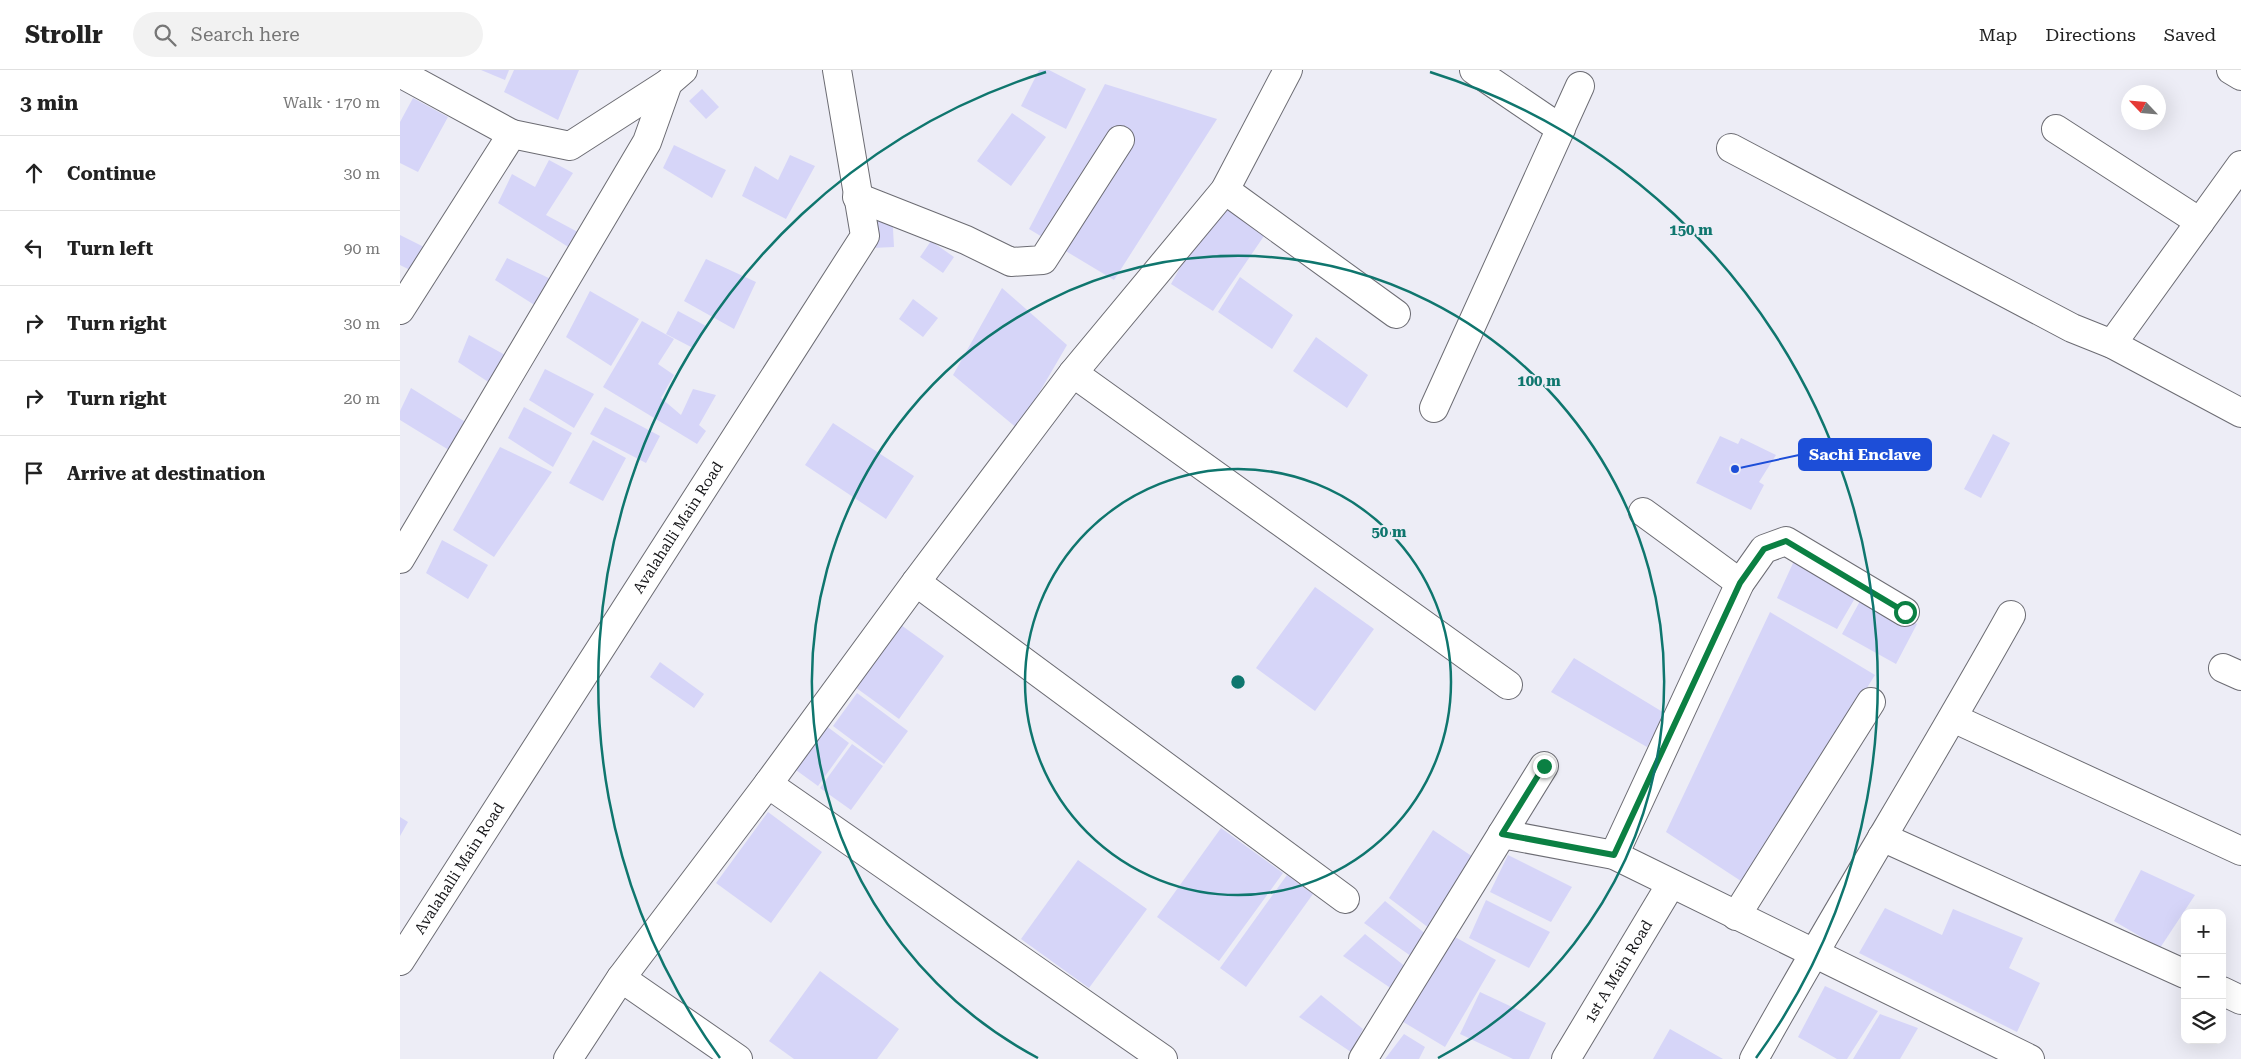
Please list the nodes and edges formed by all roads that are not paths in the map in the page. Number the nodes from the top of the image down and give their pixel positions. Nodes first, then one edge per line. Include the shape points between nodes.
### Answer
1 (837, 70) edge
2 (1288, 70) edge
3 (1474, 70) edge
4 (2231, 70) edge
5 (400, 73) edge
6 (2241, 76) edge
7 (676, 77) edge
8 (1580, 86) dead end
9 (1561, 129) junction
10 (2056, 129) dead end
11 (512, 134) junction
12 (1120, 140) dead end
13 (1731, 148) dead end
14 (2241, 165) edge
15 (1225, 190) junction
16 (857, 197) junction
17 (2200, 222) junction
18 (400, 310) edge
19 (1396, 314) dead end
20 (2112, 344) junction
21 (1073, 373) junction
22 (1434, 408) dead end
23 (2241, 413) edge
24 (1643, 512) dead end
25 (400, 559) edge
26 (916, 582) junction
27 (1740, 583) junction
28 (1905, 612) dead end
29 (2011, 615) dead end
30 (1508, 685) dead end
31 (1871, 702) dead end
32 (1953, 718) junction
33 (1544, 766) dead end
34 (768, 784) junction
35 (1502, 834) junction
36 (1882, 837) junction
37 (2241, 851) edge
38 (1614, 855) junction
39 (1671, 884) junction
40 (1345, 899) dead end
41 (1736, 916) junction
42 (1813, 953) junction
43 (400, 961) edge
44 (2181, 972) edge
45 (622, 978) junction
46 (2226, 993) edge
47 (2241, 1000) edge
48 (2017, 1056) edge
49 (568, 1059) edge
50 (738, 1059) edge
51 (1164, 1059) edge
52 (1363, 1059) edge
53 (1566, 1059) edge
54 (1754, 1059) edge

1 - 16 street, Avalahalli Main Road
2 - 15 street
3 - 9 street
4 - 6 street
5 - 11 street
7 - 11 street via 570,146
7 - 25 street via 647,142
8 - 9 street
9 - 22 street
10 - 17 street
11 - 18 street
12 - 16 street via 1043,260 1011,262 966,240
13 - 20 street via 2072,328
14 - 17 street
15 - 19 street
15 - 21 street
16 - 43 street, Avalahalli Main Road via 865,236
17 - 20 street
20 - 23 street
21 - 26 street
21 - 30 street
24 - 27 street
26 - 34 street
26 - 40 street
27 - 28 street via 1764,549 1786,541
27 - 38 street
29 - 32 street
31 - 41 street
32 - 36 street
32 - 37 street
33 - 35 street
34 - 45 street
34 - 51 street
35 - 38 street
35 - 52 street
36 - 42 street
36 - 44 street
38 - 39 street
39 - 41 street
39 - 53 street, 1st A Main Road
41 - 42 street
42 - 48 street
42 - 54 street
45 - 49 street
45 - 50 street
46 - 47 street

